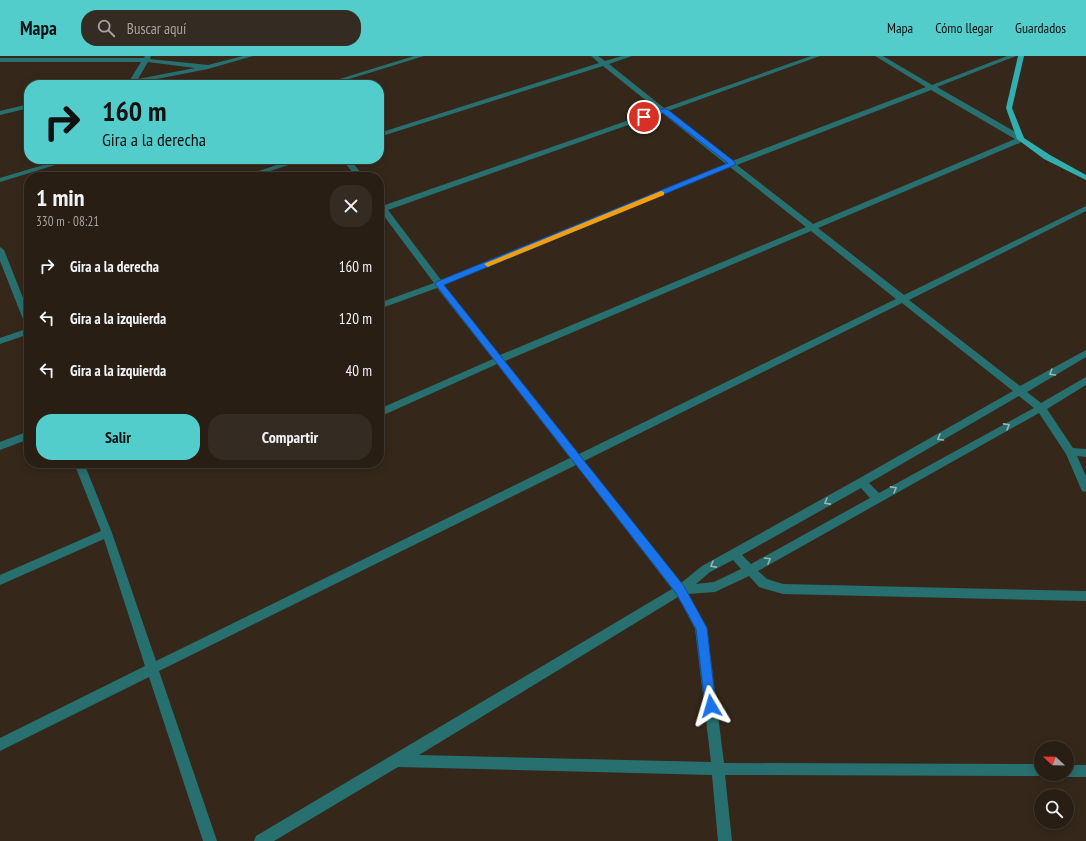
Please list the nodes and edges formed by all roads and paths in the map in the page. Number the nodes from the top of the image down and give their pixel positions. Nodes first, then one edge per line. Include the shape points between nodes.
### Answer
1 (250, 56) edge
2 (421, 56) edge
3 (594, 56) edge
4 (629, 56) edge
5 (817, 56) edge
6 (878, 56) edge
7 (1013, 56) edge
8 (1021, 56) edge
9 (146, 58) edge
10 (0, 60) edge
11 (604, 64) junction
12 (208, 67) junction
13 (133, 80) edge
14 (137, 80) edge
15 (340, 80) edge
16 (931, 88) junction
17 (24, 107) edge
18 (664, 110) junction
19 (0, 113) edge
20 (384, 133) edge
21 (1021, 139) junction
22 (54, 164) edge
23 (286, 164) edge
24 (350, 164) edge
25 (732, 164) junction
26 (27, 172) edge
27 (260, 172) edge
28 (356, 172) edge
29 (24, 173) edge
30 (1086, 178) edge
31 (0, 180) edge
32 (384, 206) edge
33 (1086, 208) edge
34 (384, 212) edge
35 (812, 226) junction
36 (0, 251) edge
37 (439, 284) junction
38 (904, 299) junction
39 (384, 304) edge
40 (24, 311) edge
41 (24, 333) edge
42 (0, 341) edge
43 (1086, 353) edge
44 (498, 360) junction
45 (1086, 380) edge
46 (1021, 391) junction
47 (1041, 408) junction
48 (384, 411) edge
49 (24, 437) edge
50 (0, 446) edge
51 (1070, 452) junction
52 (1086, 452) edge
53 (577, 460) junction
54 (81, 468) edge
55 (862, 482) junction
56 (1086, 488) edge
57 (877, 498) junction
58 (107, 533) junction
59 (734, 554) junction
60 (750, 570) junction
61 (0, 580) edge
62 (680, 590) junction
63 (1086, 596) edge
64 (151, 668) junction
65 (0, 745) edge
66 (397, 761) junction
67 (718, 768) junction
68 (1034, 770) edge
69 (1074, 770) edge
70 (1086, 771) edge
71 (210, 841) edge
72 (261, 841) edge
73 (725, 841) edge

1 - 12 street
2 - 15 street
3 - 11 street
4 - 11 street
5 - 18 street
6 - 16 street
7 - 16 street
8 - 21 main road via 1009,108
9 - 10 street
9 - 12 street
9 - 13 street
11 - 18 street
11 - 20 street
12 - 14 street
16 - 21 street
16 - 25 street
17 - 19 street
18 - 25 street
18 - 32 street
21 - 30 main road via 1047,157
21 - 35 street
22 - 26 street
23 - 27 street
24 - 28 street
25 - 35 street
25 - 37 street
29 - 31 street
33 - 38 street
34 - 37 street
35 - 38 street
35 - 44 street
36 - 40 street
37 - 39 street
37 - 44 street
38 - 46 street
38 - 53 street
41 - 42 street
43 -> 46 street
44 - 48 street
44 - 53 street
45 - 47 street
46 - 47 street
46 -> 55 street
47 - 51 street
57 -> 47 street
49 - 50 street
51 - 52 street
51 - 56 street
53 - 62 street
53 - 64 street
54 - 58 street
55 - 57 street
55 -> 59 street
60 -> 57 street
58 - 61 street
58 - 64 street
59 - 60 street
59 -> 62 street via 706,569
60 - 62 street via 715,587
60 - 63 street via 764,583 783,589
62 - 66 street
62 - 67 street via 701,628
64 - 65 street
64 - 71 street
66 - 67 street
66 - 72 street
67 - 68 street
67 - 73 street
69 - 70 street

